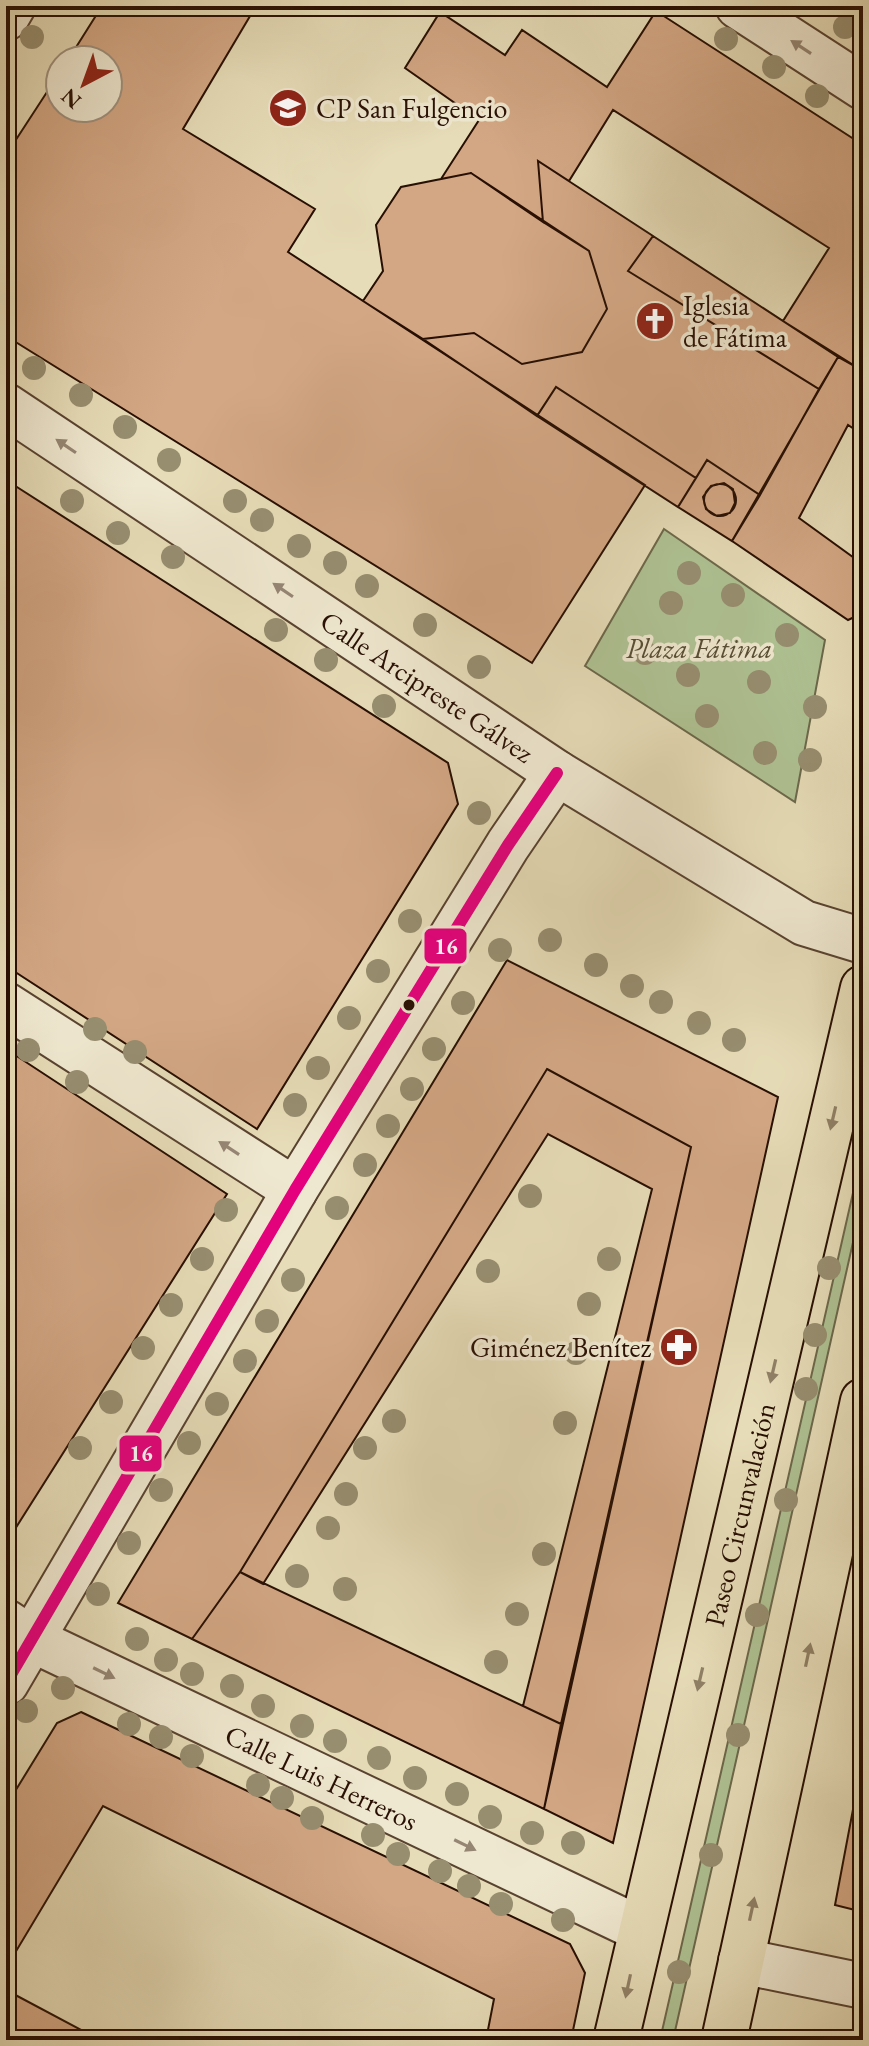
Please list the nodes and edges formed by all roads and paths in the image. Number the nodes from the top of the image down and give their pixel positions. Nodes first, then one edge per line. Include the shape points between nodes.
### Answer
1 (13, 6) edge
2 (738, 6) edge
3 (6, 18) edge
4 (863, 87) edge
5 (6, 406) edge
6 (557, 773) junction
7 (863, 941) edge
8 (863, 988) edge
9 (6, 1005) edge
10 (295, 1190) junction
11 (863, 1401) edge
12 (856, 1466) edge
13 (20, 1631) edge
14 (6, 1683) edge
15 (640, 1929) junction
16 (741, 1961) junction
17 (863, 1986) edge
18 (616, 2040) edge
19 (724, 2040) edge

1 - 3 street
4 -> 2 street
6 -> 5 street, Calle Arcipreste Gálvez
6 - 7 street, Calle Arcipreste Gálvez via 804,923
6 - 10 street
8 -> 15 main road, Paseo Circunvalación
10 -> 9 street
10 - 13 street
11 - 12 main road
16 -> 12 main road
13 - 14 street
13 -> 15 street, Calle Luis Herreros
15 -> 18 main road, Paseo Circunvalación
16 - 17 street
16 - 19 main road

